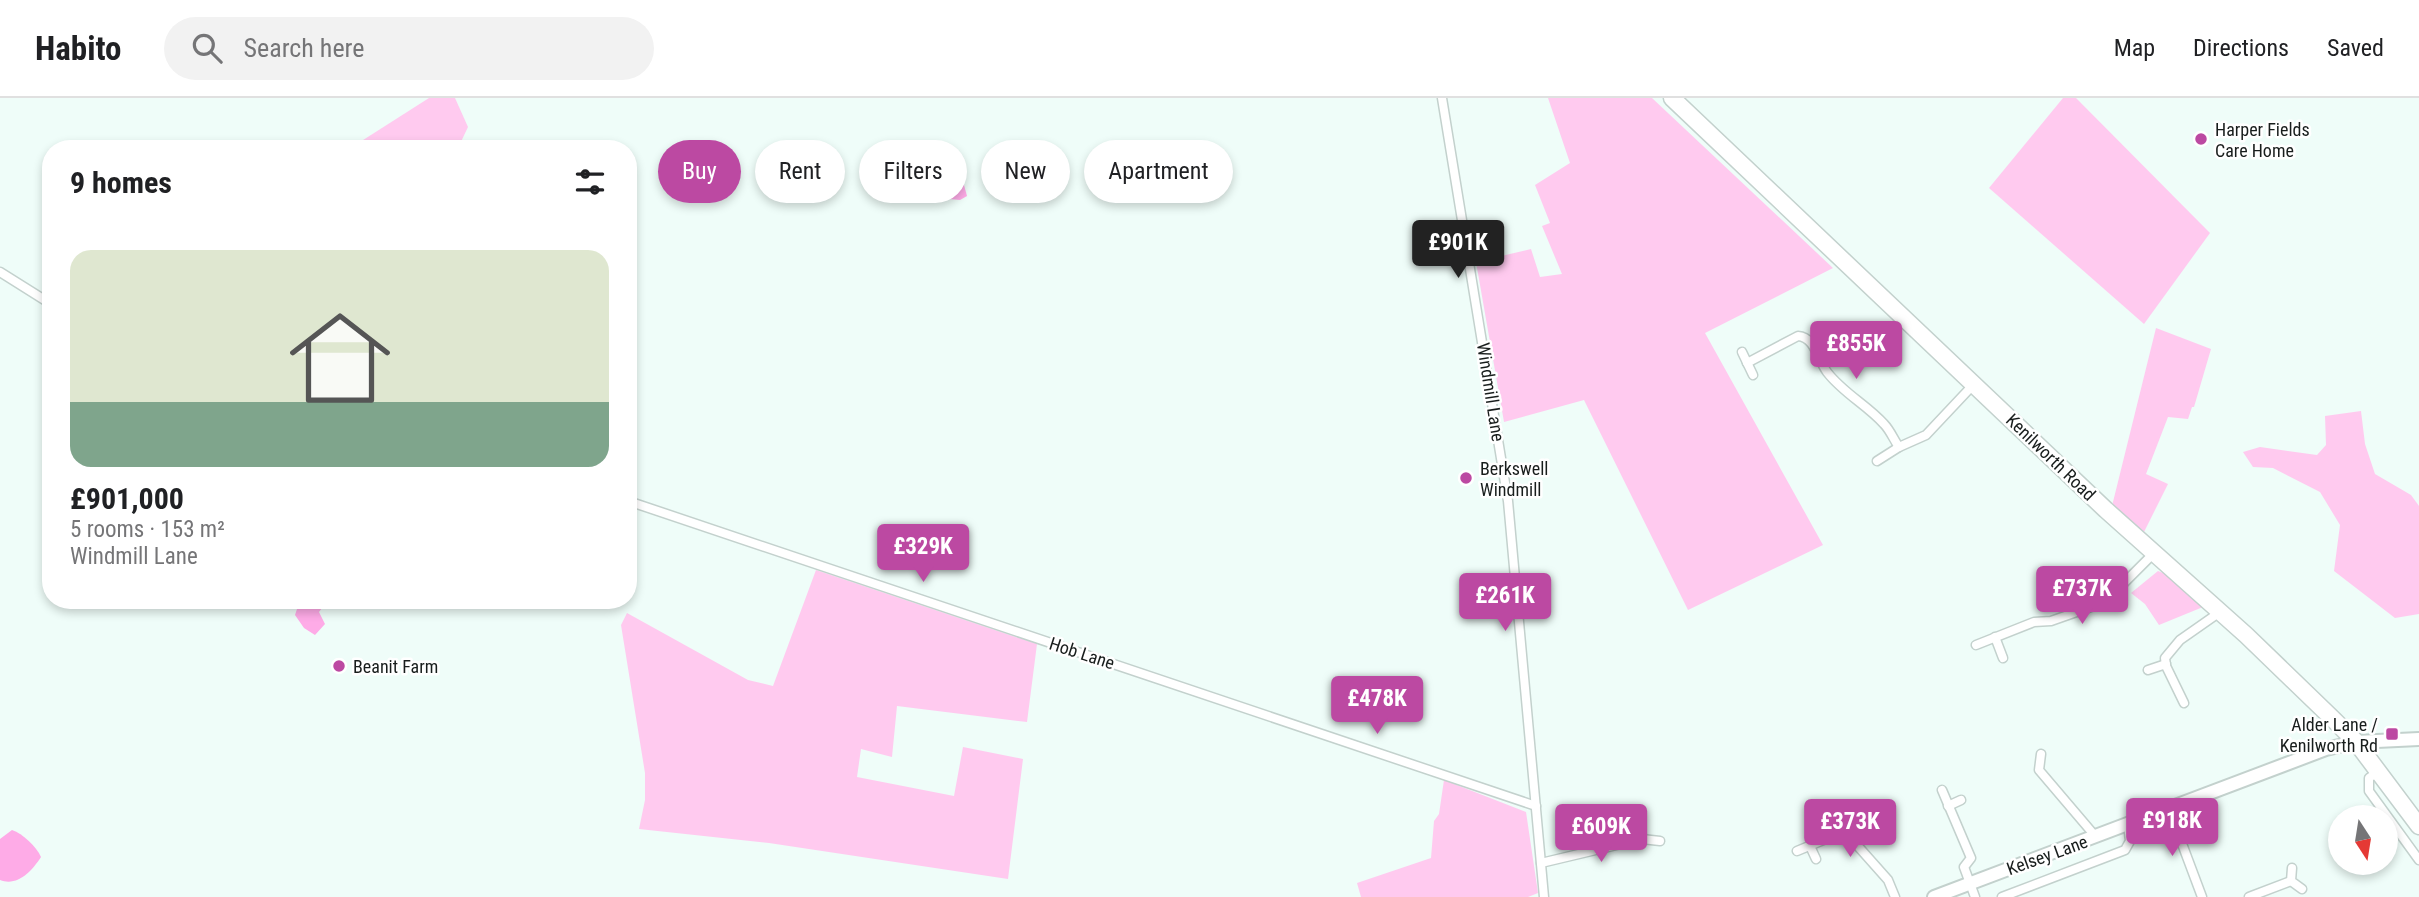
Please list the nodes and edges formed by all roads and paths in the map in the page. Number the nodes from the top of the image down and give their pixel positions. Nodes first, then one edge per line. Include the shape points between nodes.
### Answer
1 (1442, 98) edge
2 (1672, 98) edge
3 (0, 272) edge
4 (42, 298) edge
5 (1742, 352) dead end
6 (1747, 363) junction
7 (1753, 375) dead end
8 (1974, 384) junction
9 (1899, 447) junction
10 (1877, 461) dead end
11 (637, 504) edge
12 (2155, 552) junction
13 (2220, 612) junction
14 (1995, 638) junction
15 (1976, 645) dead end
16 (2003, 657) dead end
17 (2166, 664) junction
18 (2148, 670) dead end
19 (2184, 703) dead end
20 (2419, 739) edge
21 (2357, 742) junction
22 (2040, 754) dead end
23 (2379, 771) junction
24 (1942, 790) dead end
25 (1961, 800) dead end
26 (1536, 806) junction
27 (1948, 806) junction
28 (2169, 809) junction
29 (2128, 825) junction
30 (2419, 826) edge
31 (1641, 827) dead end
32 (2096, 837) junction
33 (1642, 839) junction
34 (1660, 841) dead end
35 (1810, 846) junction
36 (1797, 851) dead end
37 (1816, 859) dead end
38 (2419, 860) edge
39 (1541, 863) junction
40 (2292, 869) dead end
41 (2291, 881) junction
42 (1970, 883) junction
43 (2302, 889) dead end
44 (1544, 897) edge
45 (1895, 897) edge
46 (1934, 897) edge
47 (1975, 897) edge
48 (2001, 897) edge
49 (2202, 897) edge
50 (2249, 897) edge

1 - 26 street, Windmill Lane via 1508,501
2 - 8 highway, Kenilworth Road
3 - 4 street
5 - 6 street
6 - 7 street
6 - 9 street via 1804,336 1826,372 1884,424
8 - 9 street via 1926,435
8 - 12 highway, Kenilworth Road
9 - 10 street
11 - 26 street, Hob Lane
12 - 13 highway, Kenilworth Road
12 - 14 street via 2105,601
13 - 17 street via 2180,640 2168,653
13 - 21 highway, Kenilworth Road
14 - 15 street
14 - 16 street
17 - 18 street
17 - 19 street
20 - 21 main road, Kelsey Lane
21 - 23 highway, Kenilworth Road
21 - 28 main road, Kelsey Lane via 2326,749
22 - 32 street via 2039,770
23 - 30 highway, Kenilworth Road
23 - 38 street via 2369,778 2369,791
24 - 27 street
25 - 27 street
26 - 39 street, Windmill Lane
27 - 42 street via 1971,858 1964,867
28 - 29 main road, Kelsey Lane
28 - 49 street
29 - 32 main road, Kelsey Lane
29 - 48 street via 2130,841 2125,850
31 - 33 street
32 - 42 main road, Kelsey Lane
33 - 34 street
33 - 39 street
35 - 36 street
35 - 37 street
35 - 45 street via 1838,834 1848,835 1888,880
39 - 44 street, Windmill Lane
40 - 41 street
41 - 43 street
41 - 50 street
42 - 46 main road, Kelsey Lane
42 - 47 street

